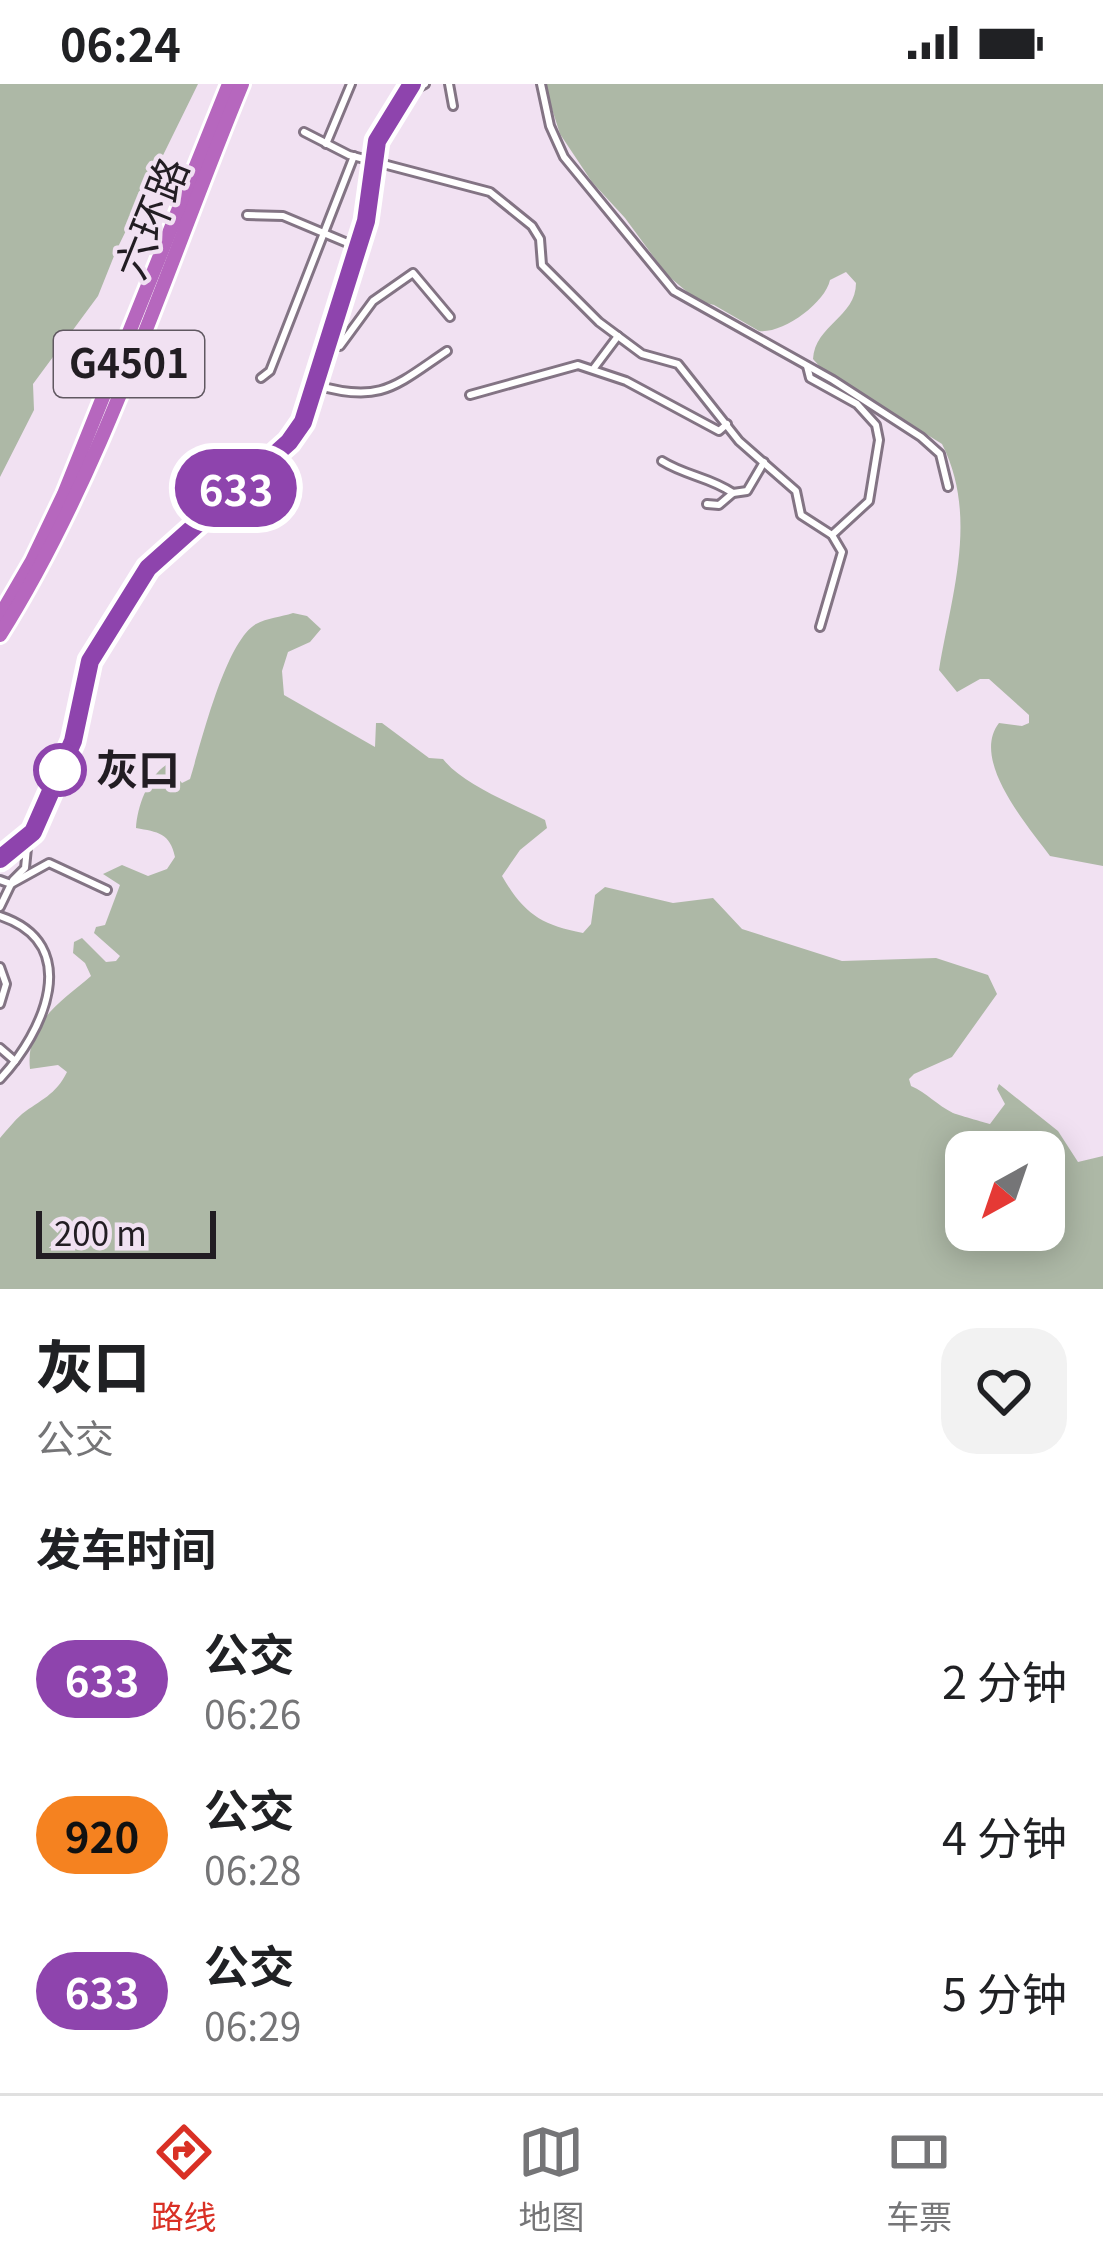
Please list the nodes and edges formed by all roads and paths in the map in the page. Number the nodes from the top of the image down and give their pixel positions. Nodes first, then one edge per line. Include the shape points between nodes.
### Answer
1 (229, 84) edge
2 (242, 84) edge
3 (351, 84) edge
4 (425, 84) edge
5 (449, 84) edge
6 (541, 84) edge
7 (410, 89) edge
8 (453, 106) dead end
9 (304, 132) dead end
10 (326, 144) junction
11 (354, 155) junction
12 (375, 159) junction
13 (247, 215) dead end
14 (326, 234) junction
15 (358, 247) junction
16 (450, 316) dead end
17 (618, 336) junction
18 (325, 345) junction
19 (447, 351) dead end
20 (808, 365) junction
21 (594, 368) junction
22 (262, 378) dead end
23 (316, 385) junction
24 (470, 395) dead end
25 (727, 424) junction
26 (662, 461) dead end
27 (764, 462) junction
28 (948, 487) dead end
29 (747, 491) junction
30 (733, 493) junction
31 (751, 503) dead end
32 (707, 504) dead end
33 (832, 535) junction
34 (0, 616) edge
35 (820, 627) dead end
36 (0, 635) edge
37 (28, 838) junction
38 (0, 860) edge
39 (0, 880) edge
40 (10, 884) junction
41 (107, 890) dead end
42 (0, 907) edge
43 (0, 916) edge
44 (0, 967) edge
45 (0, 1004) edge
46 (0, 1048) edge
47 (15, 1061) junction
48 (0, 1079) edge

1 - 34 highway, 六环路 / G4501 via 64,494
2 - 36 highway, 六环路 / G4501 via 74,498
3 - 10 street
4 - 7 street
5 - 8 street
6 - 20 street via 565,157 674,290
7 - 12 main road via 377,141
9 - 10 street
10 - 11 street
11 - 12 street
11 - 14 street
12 - 15 main road
12 - 17 street via 490,192 532,226 542,266
13 - 14 street via 284,216
14 - 15 street
14 - 22 street
15 - 18 main road
16 - 18 street via 413,273 373,301 340,346
17 - 21 street
17 - 25 street via 642,354 678,364
18 - 23 main road
19 - 23 street via 386,392
20 - 28 street via 921,437 940,454
20 - 33 street via 810,378 857,404 879,440 869,501
21 - 24 street via 578,364
21 - 25 street via 719,431
23 - 37 main road via 289,442 161,552 101,640 73,741
25 - 27 street
26 - 30 street
27 - 29 street
27 - 33 street via 796,491 801,515
29 - 30 street
29 - 31 street
30 - 32 street
33 - 35 street via 842,552
37 - 38 main road
37 - 40 street via 25,868
39 - 40 street
40 - 41 street via 50,863
40 - 42 street
43 - 47 street via 23,924 52,971
44 - 45 street
46 - 47 street
47 - 48 street

